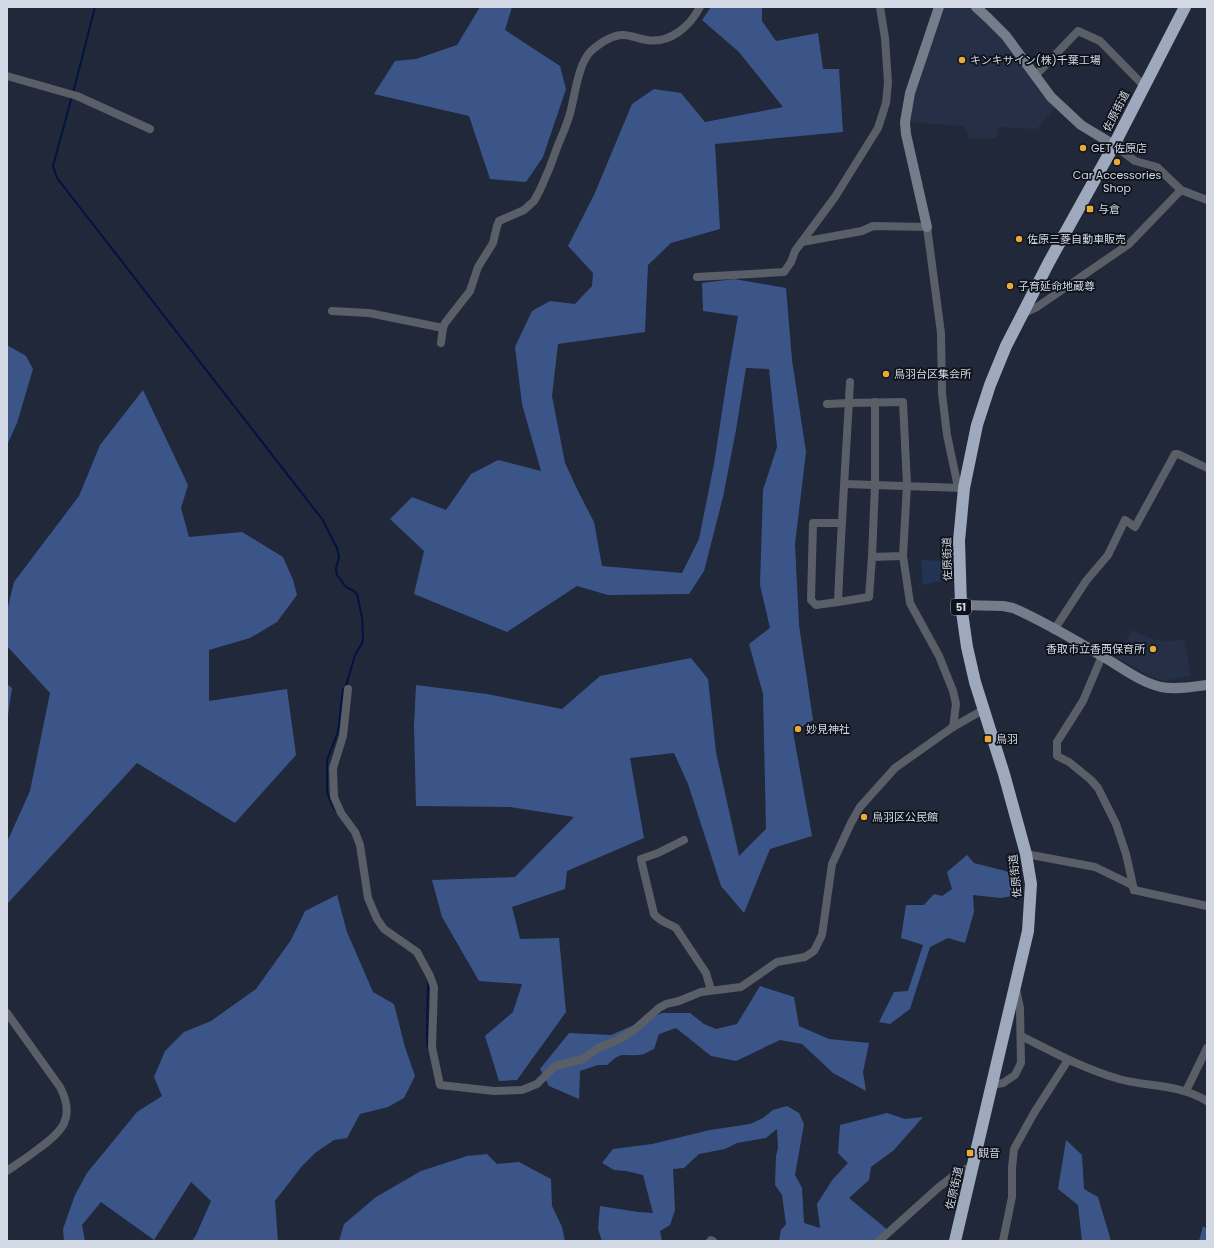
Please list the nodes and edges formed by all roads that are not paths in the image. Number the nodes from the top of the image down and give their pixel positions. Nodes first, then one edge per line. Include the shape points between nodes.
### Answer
1 (700, 7) edge
2 (880, 7) edge
3 (939, 7) edge
4 (976, 7) edge
5 (1185, 7) edge
6 (7, 76) edge
7 (1035, 76) junction
8 (1144, 86) junction
9 (150, 129) dead end
10 (1114, 145) junction
11 (1181, 190) junction
12 (1207, 200) edge
13 (926, 227) junction
14 (802, 242) junction
15 (696, 277) dead end
16 (332, 311) dead end
17 (1024, 313) junction
18 (443, 328) junction
19 (441, 343) dead end
20 (850, 382) dead end
21 (875, 402) junction
22 (849, 403) junction
23 (827, 404) dead end
24 (1207, 468) edge
25 (845, 484) junction
26 (875, 485) junction
27 (907, 485) junction
28 (961, 487) junction
29 (841, 523) junction
30 (904, 556) junction
31 (872, 557) junction
32 (838, 602) junction
33 (961, 605) junction
34 (1054, 630) junction
35 (1102, 656) junction
36 (1207, 684) edge
37 (348, 689) dead end
38 (983, 710) junction
39 (953, 727) junction
40 (684, 840) dead end
41 (1026, 854) junction
42 (1134, 890) junction
43 (1207, 906) edge
44 (1016, 986) junction
45 (711, 990) junction
46 (7, 1013) edge
47 (1021, 1036) junction
48 (1207, 1048) edge
49 (1068, 1060) junction
50 (992, 1085) junction
51 (1186, 1091) junction
52 (1207, 1100) edge
53 (972, 1167) junction
54 (7, 1171) edge
55 (878, 1241) edge
56 (955, 1241) edge
57 (1004, 1241) edge

1 - 18 street via 687,25 672,36 653,41 619,35 599,44 589,52 580,71 569,117 540,190 524,210 499,221 493,243 478,267 470,291
2 - 14 street via 888,83 886,103 878,128 835,197
3 - 13 street via 910,93 905,122
4 - 7 street via 1006,36
5 - 8 highway, 佐原街道 / 51
6 - 9 street via 77,96
7 - 8 street via 1078,31 1100,41
7 - 10 street via 1051,97 1081,125
8 - 10 highway, 佐原街道 / 51
10 - 11 street via 1135,161 1157,167
10 - 17 highway, 佐原街道 / 51 via 1049,262
11 - 12 street
11 - 17 street via 1130,244 1037,307
13 - 14 street via 873,226 862,231
13 - 28 street via 941,333 942,393 947,435
14 - 15 street via 784,272
16 - 18 street via 369,313
17 - 28 highway, 佐原街道 / 51 via 1006,346 990,385
18 - 19 street
20 - 22 street
21 - 22 street
21 - 26 street
21 - 27 street via 903,402
22 - 23 street
22 - 25 street
24 - 34 street via 1175,454 1135,527 1125,520 1108,555 1086,581
25 - 26 street
25 - 29 street
26 - 27 street
26 - 31 street
27 - 28 street
27 - 30 street
28 - 33 highway, 佐原街道 / 51
29 - 32 street
29 - 32 street via 813,523 811,600 816,605
30 - 31 street
30 - 39 street via 910,603 939,656 953,691 956,704
31 - 32 street via 869,597
33 - 34 street via 1013,608
33 - 38 highway, 佐原街道 / 51 via 967,647
34 - 35 street
35 - 36 street via 1136,676 1162,687 1185,688
35 - 42 street via 1083,701 1057,742 1057,756 1069,762 1098,788 1116,824
37 - 45 street via 343,736 333,768 334,797 360,845 368,898 377,919 384,929 417,952 432,981 432,1047 440,1085 494,1091 522,1090 537,1084 555,1066 583,1059 598,1048 618,1040 666,1004
38 - 39 street
38 - 41 highway, 佐原街道 / 51
39 - 45 street via 895,768 860,807 832,864 822,935 814,951 805,957 777,962 741,987
40 - 45 street via 642,859 642,864 654,914 659,920 676,928 706,973
41 - 42 street via 1095,867 1132,885
41 - 44 highway, 佐原街道 / 51 via 1031,884 1029,923
42 - 43 street
44 - 47 street
44 - 50 highway, 佐原街道 / 51
46 - 54 street via 60,1088 67,1106 65,1121 57,1135
47 - 49 street
47 - 50 street via 1021,1063 1015,1075 1003,1083
48 - 51 street
49 - 51 street via 1120,1079
49 - 57 street via 1014,1149 1012,1196
50 - 53 highway, 佐原街道 / 51
51 - 52 street
53 - 55 street via 960,1171 939,1187
53 - 56 highway, 佐原街道 / 51

